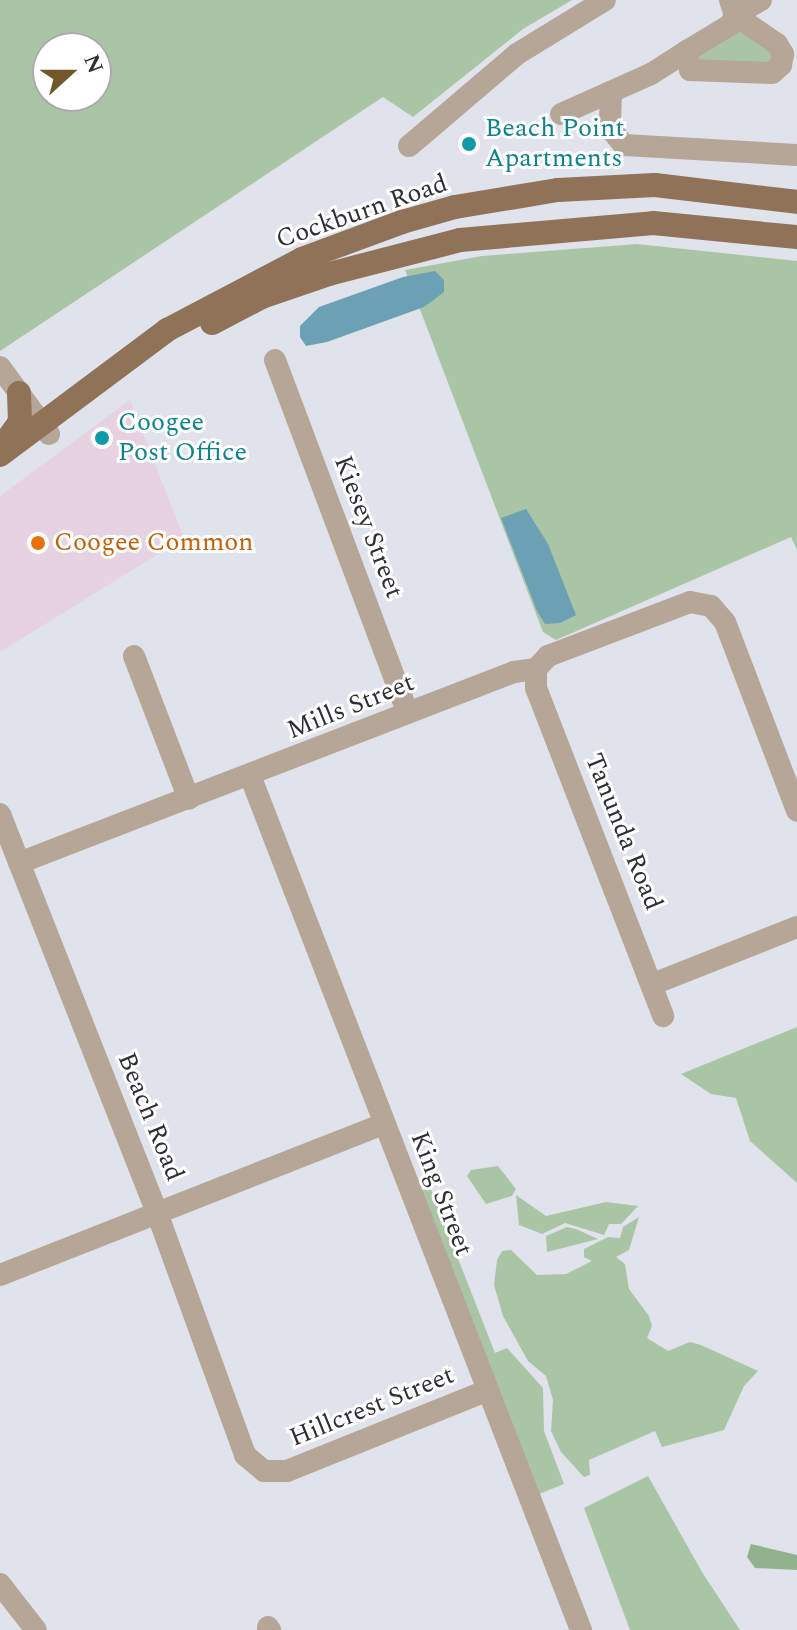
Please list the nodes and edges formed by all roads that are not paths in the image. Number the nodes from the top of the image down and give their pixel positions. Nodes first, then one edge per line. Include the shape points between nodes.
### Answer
1 (605, 0) edge
2 (761, 0) edge
3 (733, 8) edge
4 (790, 58) edge
5 (689, 60) junction
6 (772, 73) junction
7 (797, 74) edge
8 (611, 92) junction
9 (561, 114) dead end
10 (409, 146) dead end
11 (797, 155) edge
12 (792, 200) edge
13 (797, 237) edge
14 (275, 360) dead end
15 (0, 367) edge
16 (19, 393) junction
17 (45, 429) junction
18 (0, 452) edge
19 (0, 471) edge
20 (134, 656) dead end
21 (536, 669) junction
22 (408, 713) junction
23 (251, 778) junction
24 (189, 799) junction
25 (797, 811) edge
26 (0, 814) edge
27 (19, 863) junction
28 (797, 927) edge
29 (653, 984) junction
30 (663, 1016) dead end
31 (384, 1124) junction
32 (156, 1210) junction
33 (0, 1275) edge
34 (488, 1390) junction
35 (240, 1445) joint
36 (0, 1584) edge
37 (36, 1630) edge
38 (581, 1630) edge

1 - 10 street via 517,54
2 - 3 street
3 - 4 street
3 - 5 street via 730,25
4 - 6 street
5 - 6 street
5 - 8 street
6 - 7 street
8 - 9 street
8 - 11 street via 610,128 624,145
12 - 17 main road, Cockburn Road via 641,186 558,190 415,218 255,281 167,330
13 - 17 main road, Cockburn Road via 653,223 460,240 390,256 262,297 200,328
14 - 22 street, Kiesey Street
15 - 16 street
16 - 17 street
16 - 18 main road via 20,422
17 - 18 main road, Cockburn Road
17 - 19 main road, Cockburn Road
20 - 24 street
21 - 22 street, Mills Street
21 - 25 street, Mills Street via 548,656 701,602 725,622
21 - 29 street, Tanunda Road via 536,688
22 - 23 street, Mills Street
23 - 24 street, Mills Street
23 - 31 street, King Street
24 - 27 street, Mills Street
26 - 27 street, Beach Road
27 - 32 street, Beach Road
28 - 29 street
29 - 30 street, Tanunda Road
31 - 32 street
31 - 34 street, King Street
32 - 33 street
32 - 35 street, Beach Road
34 - 35 street, Hillcrest Street via 287,1471 264,1471
34 - 38 street, King Street
36 - 37 street

